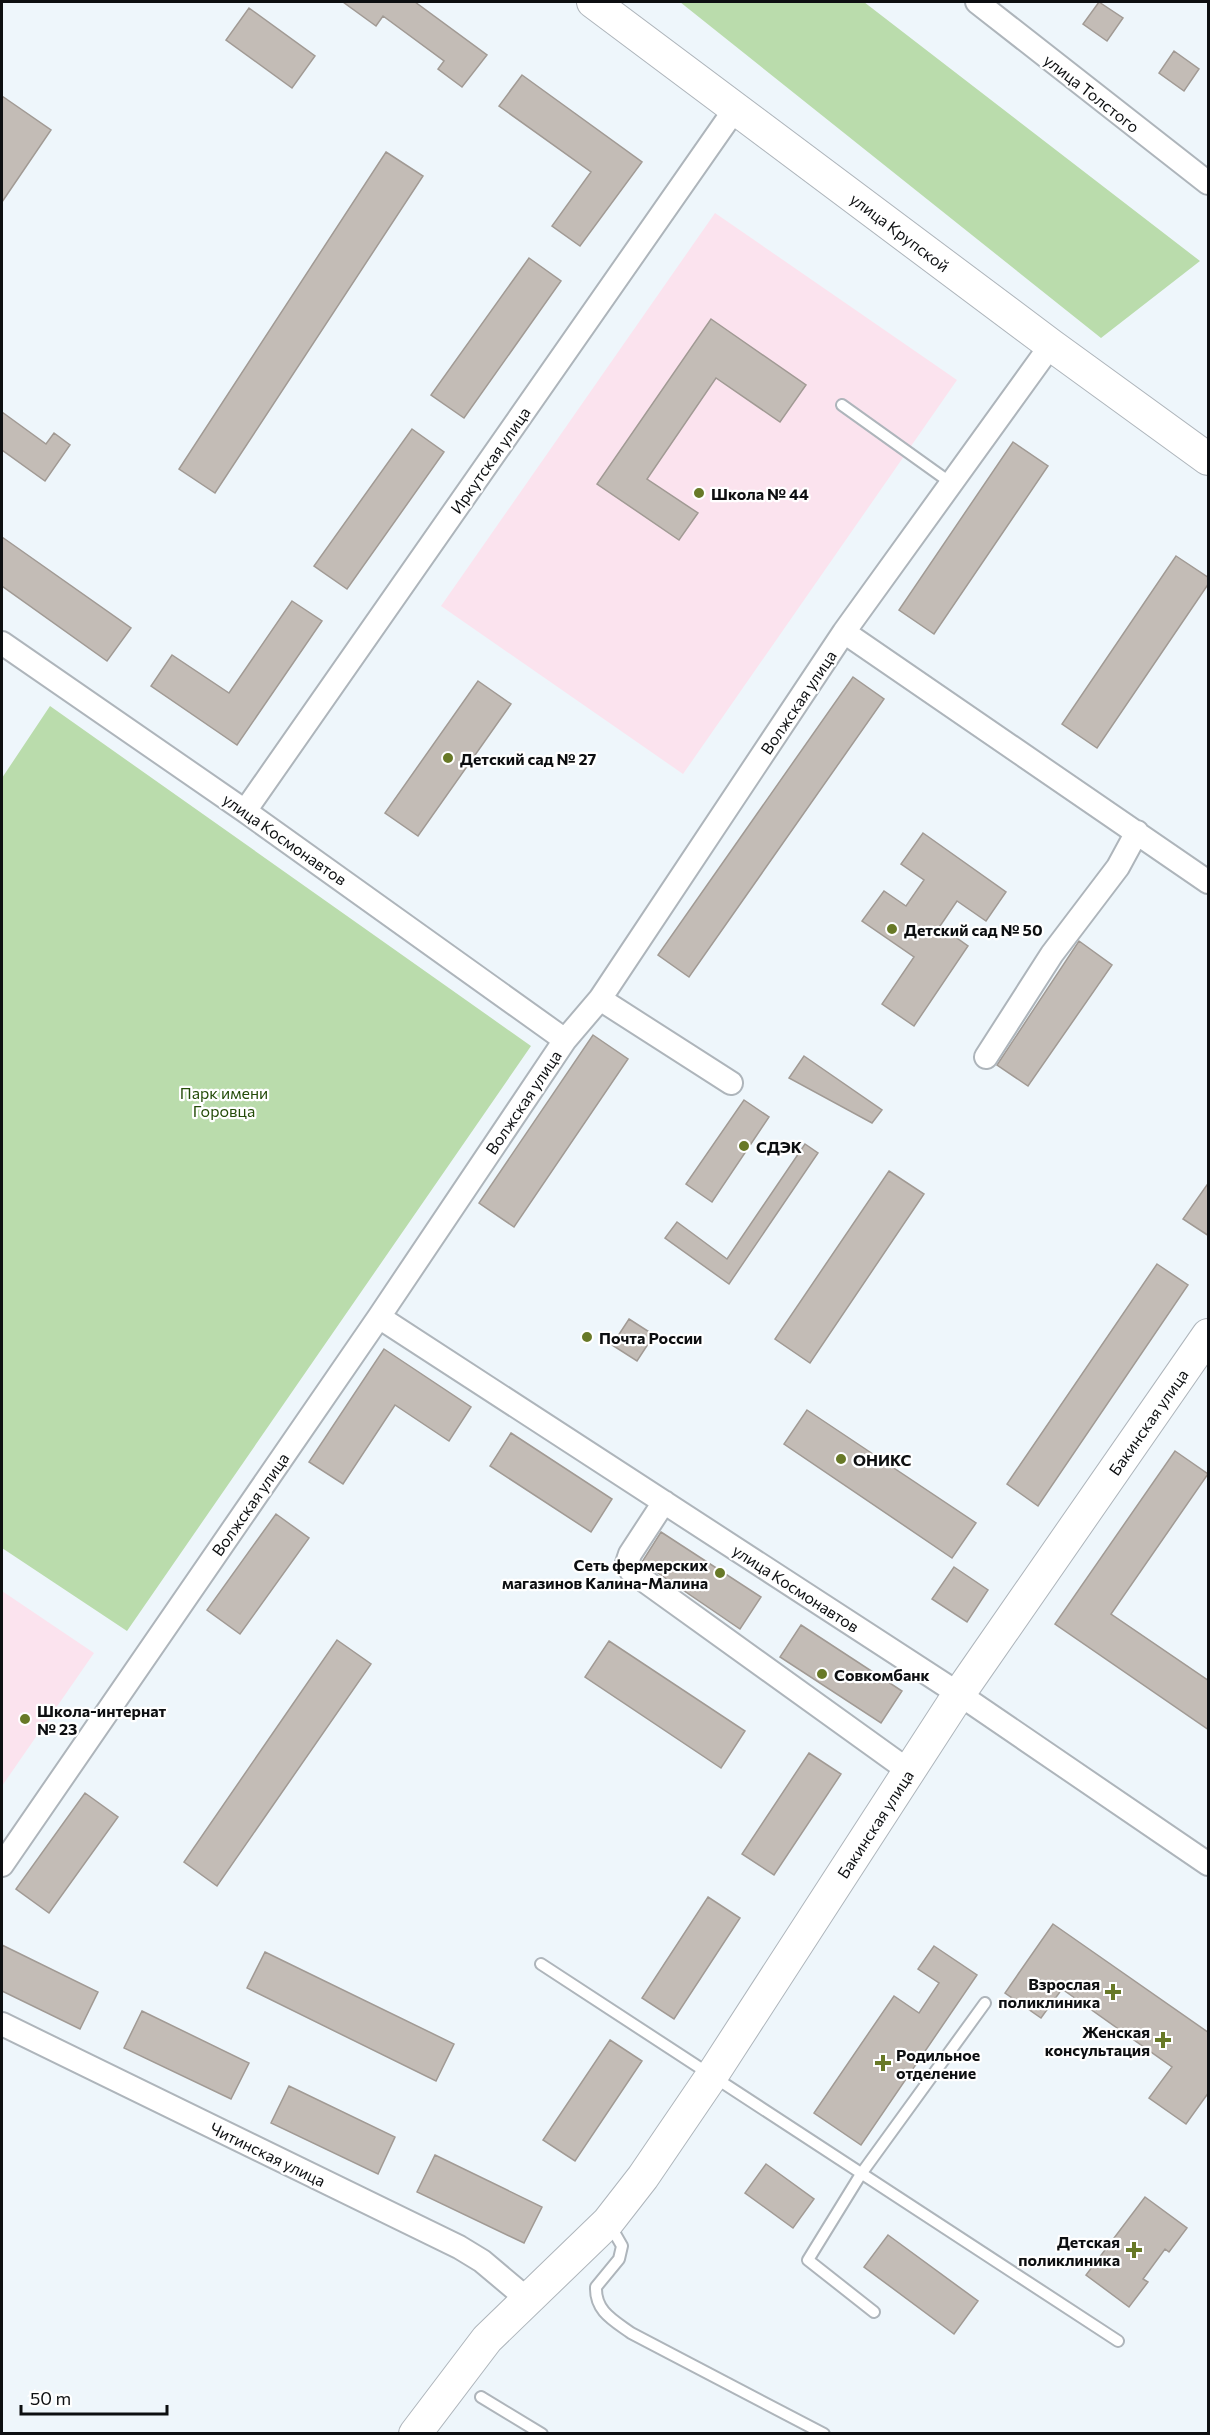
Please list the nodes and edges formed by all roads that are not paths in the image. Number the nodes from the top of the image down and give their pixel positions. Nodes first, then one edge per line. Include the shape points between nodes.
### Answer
1 (593, 2) edge
2 (977, 2) edge
3 (735, 109) junction
4 (1207, 178) edge
5 (1051, 345) junction
6 (842, 405) dead end
7 (1209, 459) edge
8 (951, 483) junction
9 (844, 632) junction
10 (2, 644) edge
11 (245, 811) junction
12 (1137, 832) junction
13 (1209, 882) edge
14 (600, 999) junction
15 (565, 1040) junction
16 (986, 1057) dead end
17 (731, 1083) dead end
18 (379, 1317) junction
19 (1209, 1335) edge
20 (664, 1502) junction
21 (958, 1694) junction
22 (909, 1771) junction
23 (1209, 1864) edge
24 (2, 1865) edge
25 (541, 1964) dead end
26 (985, 2003) dead end
27 (2, 2024) edge
28 (711, 2077) junction
29 (861, 2174) junction
30 (608, 2222) junction
31 (526, 2298) junction
32 (874, 2312) dead end
33 (1118, 2341) dead end
34 (481, 2397) dead end
35 (415, 2433) edge
36 (543, 2433) edge
37 (824, 2433) edge

1 - 3 street, улица Крупской
2 - 4 street, улица Толстого
3 - 5 street, улица Крупской
3 - 11 street, Иркутская улица
5 - 7 street, улица Крупской
5 - 8 street, Волжская улица
6 - 8 lane
8 - 9 street, Волжская улица
9 - 12 street
9 - 14 street, Волжская улица
10 - 11 street, улица Космонавтов
11 - 15 street, улица Космонавтов
12 - 13 street
12 - 16 street via 1118,867 1052,954
14 - 15 street, Волжская улица
14 - 17 street
15 - 18 street, Волжская улица
18 - 20 street, улица Космонавтов
18 - 24 street, Волжская улица
19 - 21 street, Бакинская улица
20 - 21 street, улица Космонавтов
20 - 22 street via 630,1554 627,1563 631,1570
21 - 22 street, Бакинская улица
21 - 23 street, улица Космонавтов
22 - 28 street, Бакинская улица
25 - 28 lane
26 - 29 lane
27 - 31 street, Читинская улица via 459,2247
28 - 29 lane
28 - 30 street, Бакинская улица
29 - 32 lane via 808,2260
29 - 33 lane
30 - 31 street, Бакинская улица
30 - 37 lane via 622,2246 620,2259 596,2287 599,2307 606,2315 631,2333
31 - 35 street, Бакинская улица via 487,2339
34 - 36 lane

